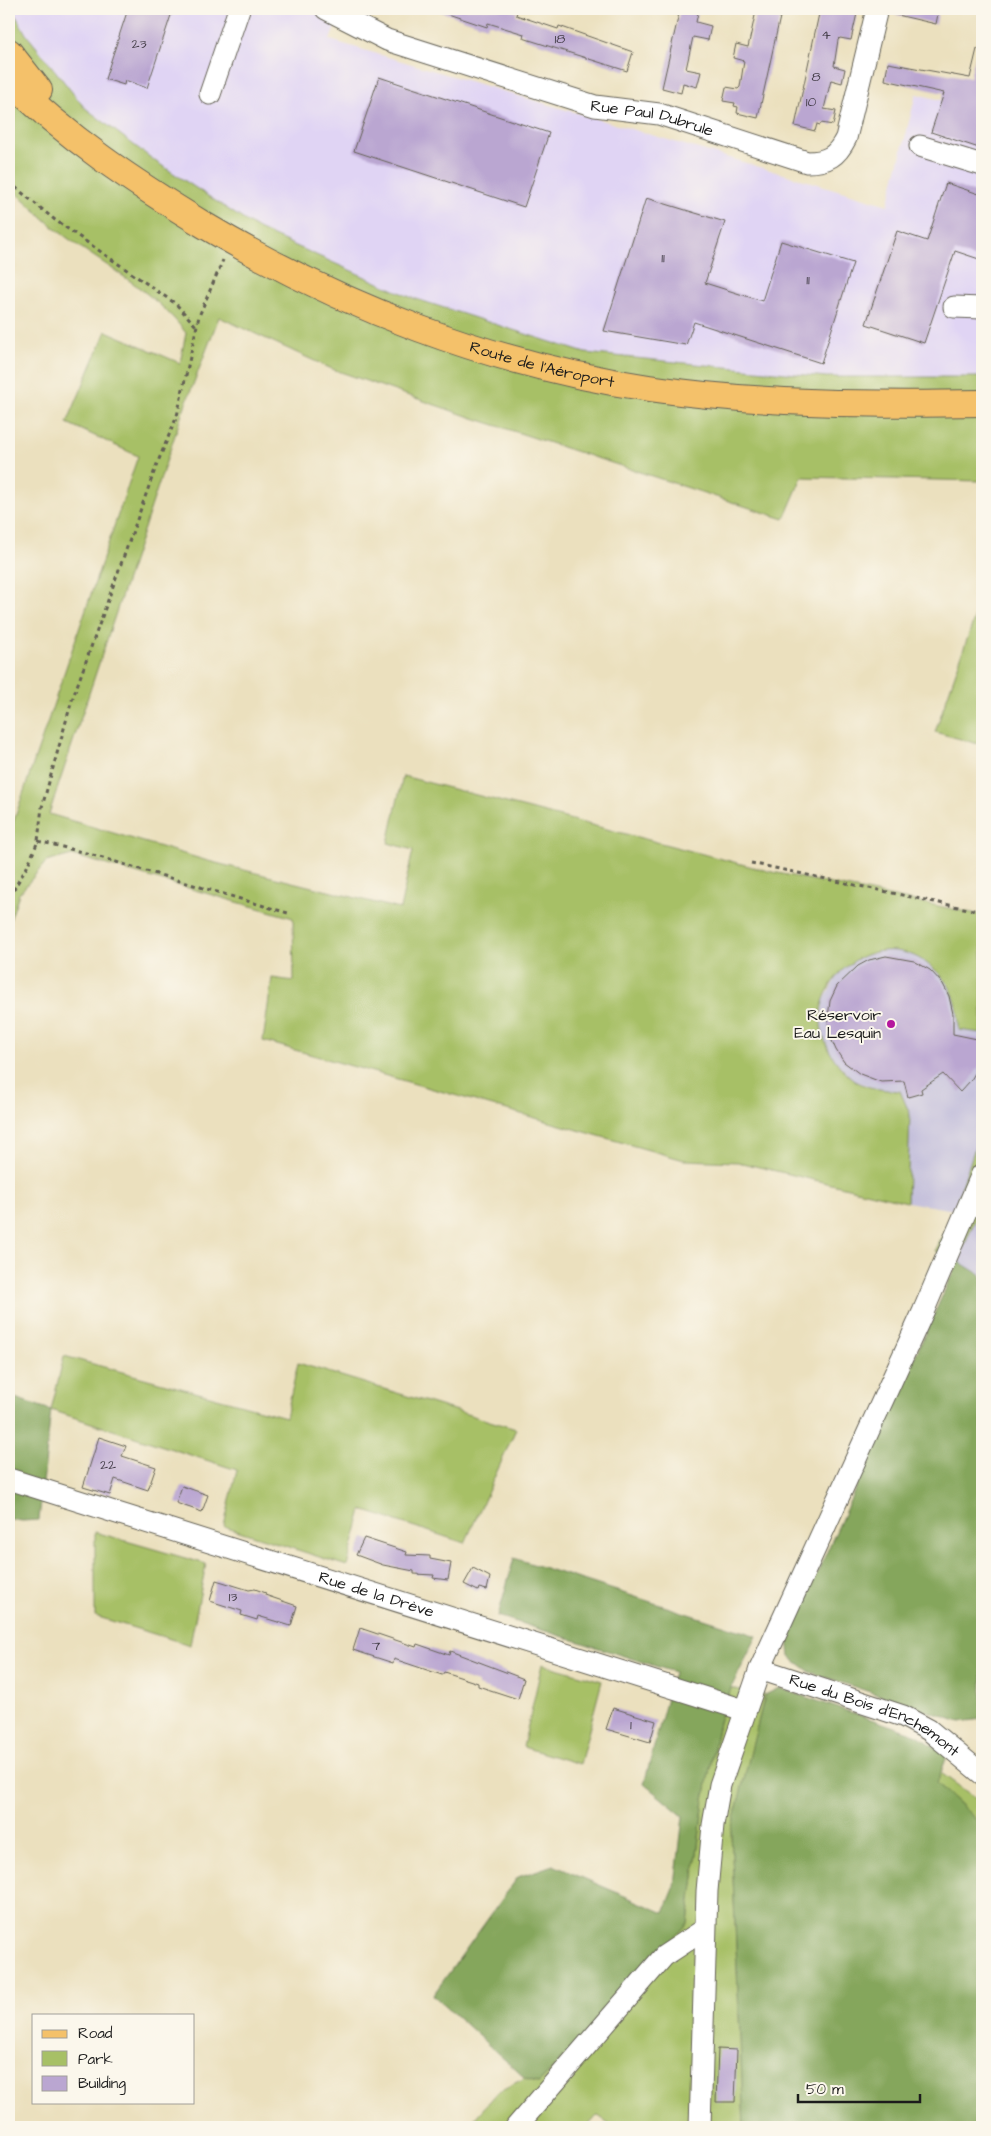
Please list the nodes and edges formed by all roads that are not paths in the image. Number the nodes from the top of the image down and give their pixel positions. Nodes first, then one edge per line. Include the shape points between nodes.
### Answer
1 (239, 9) edge
2 (326, 9) edge
3 (876, 9) edge
4 (9, 52) edge
5 (9, 80) edge
6 (210, 94) dead end
7 (920, 146) dead end
8 (982, 165) edge
9 (140, 184) junction
10 (954, 307) dead end
11 (982, 308) edge
12 (982, 403) edge
13 (982, 1174) edge
14 (9, 1479) edge
15 (760, 1669) junction
16 (744, 1710) junction
17 (982, 1774) edge
18 (705, 1929) junction
19 (516, 2127) edge
20 (700, 2127) edge

1 - 6 street
2 - 3 street, Rue Paul Dubrule via 387,40 595,106 659,114 808,162 822,162 834,156 846,138
4 - 9 main road, Route de l'Aéroport via 38,90 71,124
5 - 9 main road, Route de l'Aéroport via 67,132
7 - 8 street
9 - 12 main road, Route de l'Aéroport via 232,241 316,286 422,330 526,362 649,388 780,400 849,404
10 - 11 street
13 - 15 street via 927,1303
14 - 16 street, Rue de la Drève
15 - 16 street
15 - 17 street, Rue du Bois d’Enchemont via 903,1716 929,1730
16 - 18 street via 716,1803
18 - 19 street via 664,1956
18 - 20 street

